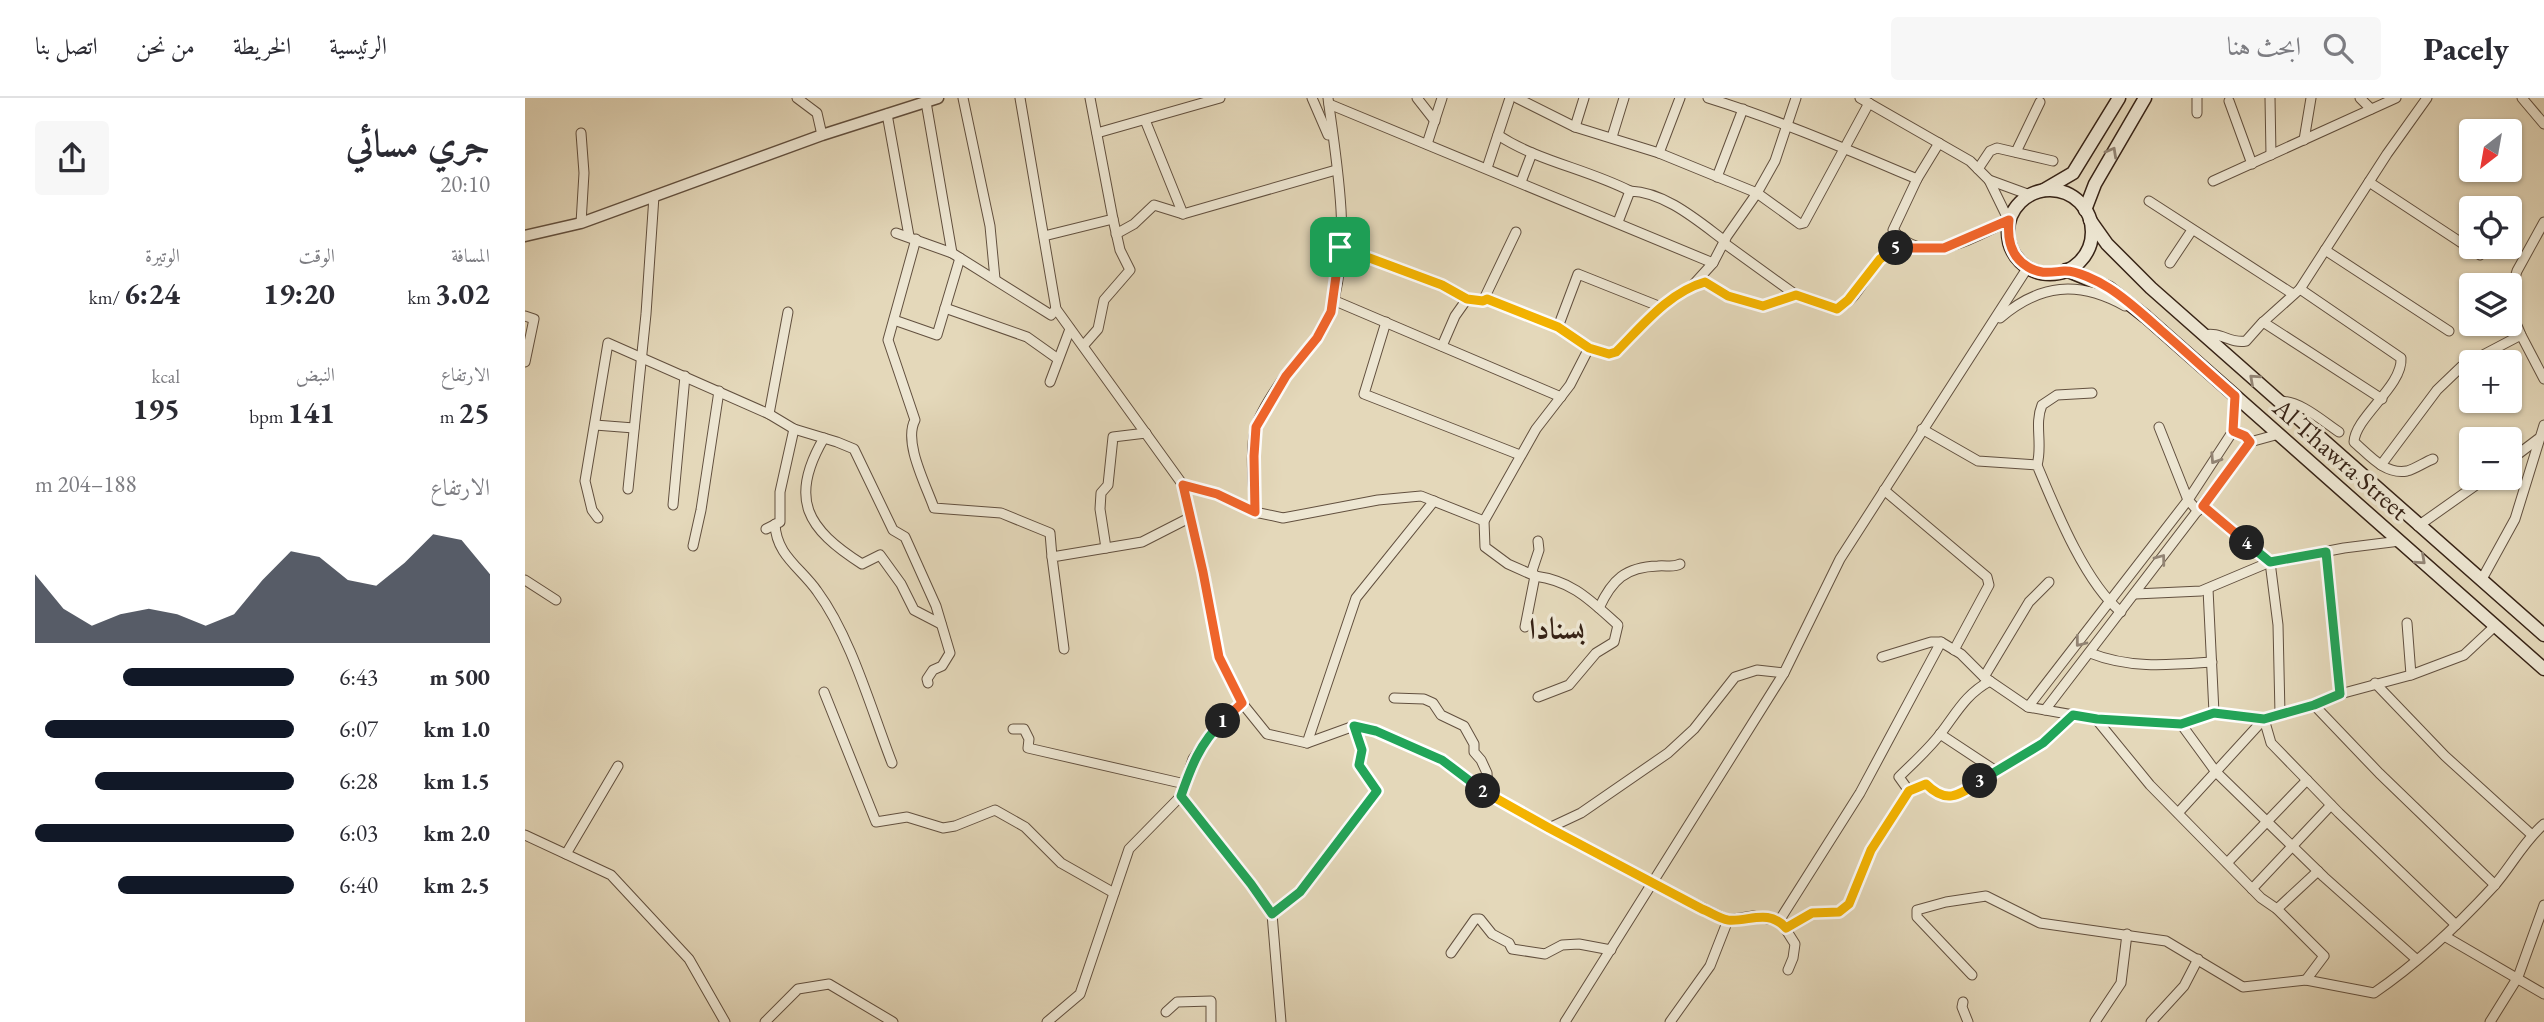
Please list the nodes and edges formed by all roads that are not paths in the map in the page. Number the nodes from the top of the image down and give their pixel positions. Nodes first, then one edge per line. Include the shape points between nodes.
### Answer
1 (797, 98) edge
2 (938, 98) edge
3 (963, 98) edge
4 (1020, 98) edge
5 (1090, 98) edge
6 (1220, 98) edge
7 (1312, 98) edge
8 (1338, 98) edge
9 (1417, 98) edge
10 (1442, 98) edge
11 (1510, 98) edge
12 (1517, 98) edge
13 (1584, 98) edge
14 (1624, 98) edge
15 (1680, 98) edge
16 (1708, 98) edge
17 (1796, 98) edge
18 (2119, 98) edge
19 (2145, 98) edge
20 (2197, 98) edge
21 (2270, 98) edge
22 (2311, 98) edge
23 (2361, 98) edge
24 (2396, 98) edge
25 (2427, 98) edge
26 (2522, 98) edge
27 (1529, 100) edge
28 (1864, 100) edge
29 (920, 101) edge
30 (1328, 101) edge
31 (2229, 101) dead end
32 (2382, 101) edge
33 (2040, 102) dead end
34 (1743, 109) junction
35 (2371, 109) junction
36 (2197, 113) dead end
37 (887, 114) junction
38 (1145, 120) junction
39 (1434, 121) junction
40 (2544, 124) edge
41 (1575, 127) junction
42 (1787, 127) junction
43 (581, 133) dead end
44 (1097, 133) junction
45 (822, 135) junction
46 (1497, 135) junction
47 (1612, 137) junction
48 (2304, 140) junction
49 (1939, 142) junction
50 (1427, 144) junction
51 (1333, 146) junction
52 (1844, 148) junction
53 (2016, 152) junction
54 (1532, 153) junction
55 (1659, 153) junction
56 (2270, 155) junction
57 (2053, 161) dead end
58 (2252, 164) junction
59 (1487, 168) junction
60 (1978, 169) junction
61 (1336, 170) junction
62 (1717, 177) junction
63 (1917, 179) junction
64 (1989, 180) junction
65 (2213, 181) dead end
66 (1521, 182) junction
67 (2369, 182) junction
68 (2044, 190) junction
69 (1630, 191) junction
70 (1757, 193) junction
71 (2030, 195) junction
72 (654, 196) junction
73 (2149, 201) dead end
74 (1182, 214) junction
75 (2088, 215) junction
76 (1113, 219) junction
77 (2009, 220) junction
78 (1618, 222) junction
79 (2544, 222) edge
80 (581, 223) junction
81 (2192, 230) junction
82 (1517, 232) dead end
83 (896, 233) dead end
84 (1116, 234) junction
85 (525, 236) edge
86 (1044, 236) junction
87 (913, 237) junction
88 (2459, 241) edge
89 (1725, 242) junction
90 (1340, 247) junction
91 (1913, 247) junction
92 (2325, 250) junction
93 (956, 256) junction
94 (1713, 263) junction
95 (2170, 263) dead end
96 (2028, 267) junction
97 (2066, 270) junction
98 (2516, 273) edge
99 (995, 279) junction
100 (1693, 285) junction
101 (2297, 291) junction
102 (1796, 295) junction
103 (1467, 299) junction
104 (1333, 300) junction
105 (1483, 301) junction
106 (1661, 307) junction
107 (945, 308) junction
108 (1056, 309) junction
109 (788, 312) dead end
110 (525, 316) edge
111 (2146, 317) junction
112 (894, 320) junction
113 (1386, 322) junction
114 (2263, 322) junction
115 (1993, 324) junction
116 (1558, 327) junction
117 (1070, 329) junction
118 (2449, 331) dead end
119 (2204, 335) junction
120 (2519, 336) edge
121 (2522, 336) edge
122 (1083, 346) junction
123 (1442, 346) junction
124 (1589, 348) junction
125 (641, 357) junction
126 (1058, 359) junction
127 (525, 362) edge
128 (685, 376) junction
129 (2544, 379) edge
130 (1050, 382) dead end
131 (719, 391) junction
132 (2092, 393) dead end
133 (2235, 396) junction
134 (1561, 397) junction
135 (2382, 399) junction
136 (2279, 401) junction
137 (769, 414) junction
138 (595, 425) junction
139 (2544, 425) edge
140 (2159, 427) dead end
141 (634, 428) junction
142 (794, 429) junction
143 (1922, 429) junction
144 (2233, 431) junction
145 (2339, 432) dead end
146 (1146, 433) junction
147 (2279, 434) junction
148 (824, 438) junction
149 (2538, 439) junction
150 (2250, 442) junction
151 (2522, 451) edge
152 (1520, 455) junction
153 (2433, 459) dead end
154 (2037, 465) junction
155 (2381, 465) junction
156 (1183, 485) junction
157 (628, 489) dead end
158 (1884, 490) junction
159 (2469, 490) edge
160 (2187, 500) junction
161 (1434, 501) junction
162 (673, 505) dead end
163 (2200, 508) junction
164 (1255, 512) junction
165 (1191, 517) junction
166 (599, 518) dead end
167 (1484, 521) junction
168 (2418, 526) junction
169 (1538, 541) dead end
170 (2400, 541) junction
171 (693, 546) dead end
172 (1106, 548) junction
173 (2326, 552) junction
174 (1052, 557) junction
175 (2270, 562) junction
176 (1680, 564) dead end
177 (1535, 576) junction
178 (2482, 579) junction
179 (525, 580) edge
180 (2049, 582) dead end
181 (2208, 589) junction
182 (2135, 594) junction
183 (556, 600) dead end
184 (2109, 603) junction
185 (1599, 608) junction
186 (2121, 612) junction
187 (941, 624) junction
188 (2407, 624) dead end
189 (2495, 626) junction
190 (1525, 627) dead end
191 (2544, 635) edge
192 (1941, 642) junction
193 (1064, 649) dead end
194 (1954, 650) junction
195 (2089, 653) junction
196 (1882, 657) dead end
197 (2211, 662) junction
198 (2544, 669) edge
199 (1784, 673) junction
200 (2411, 675) junction
201 (1987, 679) junction
202 (928, 683) dead end
203 (2375, 683) junction
204 (824, 692) dead end
205 (2340, 694) junction
206 (1538, 697) dead end
207 (1394, 698) dead end
208 (1242, 703) junction
209 (2314, 705) junction
210 (2028, 707) junction
211 (2045, 710) junction
212 (2214, 713) junction
213 (2073, 715) junction
214 (2280, 715) junction
215 (2097, 719) junction
216 (2264, 719) junction
217 (2181, 724) junction
218 (1354, 726) junction
219 (1013, 729) dead end
220 (1940, 734) junction
221 (1307, 743) junction
222 (892, 763) dead end
223 (618, 766) dead end
224 (1996, 771) junction
225 (2216, 772) junction
226 (2307, 780) junction
227 (1185, 784) junction
228 (1909, 791) junction
229 (1488, 794) junction
230 (1181, 796) junction
231 (2331, 805) junction
232 (2178, 813) junction
233 (2267, 821) junction
234 (2544, 824) edge
235 (1549, 828) junction
236 (525, 835) edge
237 (2532, 835) junction
238 (2292, 846) junction
239 (566, 854) junction
240 (2227, 863) junction
241 (2318, 871) junction
242 (1653, 884) junction
243 (2495, 885) junction
244 (2252, 889) junction
245 (1114, 893) junction
246 (2544, 905) edge
247 (2277, 909) junction
248 (1272, 914) junction
249 (1728, 920) junction
250 (1783, 925) junction
251 (2456, 925) junction
252 (2127, 934) junction
253 (2447, 937) junction
254 (1611, 950) junction
255 (1451, 953) dead end
256 (2416, 959) junction
257 (2198, 960) junction
258 (1788, 970) dead end
259 (1972, 975) dead end
260 (2518, 977) junction
261 (2306, 980) junction
262 (2544, 994) edge
263 (1963, 1002) dead end
264 (1166, 1012) dead end
265 (725, 1022) edge
266 (765, 1022) edge
267 (893, 1022) edge
268 (1047, 1022) edge
269 (1211, 1022) edge
270 (1281, 1022) edge
271 (1565, 1022) edge
272 (1670, 1022) edge
273 (1968, 1022) edge
274 (2095, 1022) edge
275 (2151, 1022) edge
276 (2490, 1022) edge

1 - 45 street via 817,113
2 - 29 street
3 - 99 street via 990,226
4 - 86 street
5 - 44 street
6 - 38 street
7 - 51 street
8 - 30 street
9 - 39 street
10 - 39 street
11 - 46 street
12 - 27 street
13 - 41 street
14 - 47 street
15 - 55 street
16 - 34 street
17 - 42 street
18 - 68 main road via 2073,173
75 -> 19 main road via 2095,184
20 - 36 street
21 - 56 street
22 - 48 street
23 - 35 street
24 - 32 street
25 - 67 street
26 - 40 street
27 - 41 street
28 - 49 street
28 - 52 street
29 - 37 street
29 - 93 street
30 - 50 street
30 - 51 street
31 - 58 street
32 - 35 street
33 - 53 street
34 - 42 street
34 - 62 street
35 - 48 street
37 - 45 street
37 - 87 street
38 - 44 street
38 - 74 street
39 - 50 street
41 - 47 street
42 - 52 street
42 - 70 street via 1776,161
43 - 80 street
44 - 76 street
45 - 72 street
46 - 54 street
46 - 59 street
47 - 55 street
48 - 56 street
49 - 60 street
49 - 63 street
50 - 59 street
51 - 61 street
52 - 63 street
52 - 70 street via 1804,223
53 - 57 street
53 - 60 street via 1990,151
54 - 66 street
54 - 69 street
55 - 62 street
56 - 58 street
58 - 65 street
59 - 66 street
60 - 64 street
61 - 74 street
61 - 90 street via 1343,214
62 - 70 street
63 - 91 street via 1893,230
64 - 71 street
64 - 77 street
66 - 78 street
67 - 88 street
67 - 92 street
68 - 71 main road
68 - 75 main road via 2068,194
69 - 78 street
69 - 89 street via 1674,206
70 - 89 street
71 - 77 main road
72 - 80 street
72 - 125 street
73 - 81 street
74 - 84 street via 1154,205
75 - 97 main road via 2092,232 2085,255
75 - 119 main road, Al Thawra Street via 2107,244
76 - 84 street
76 - 86 street
77 - 91 street via 1944,248
77 - 96 main road via 2011,247
78 - 94 street
79 - 98 street
80 - 85 street
81 - 95 street
81 - 101 street
82 - 105 street
83 - 87 street
84 - 122 street via 1130,270 1104,300 1098,329
86 - 108 street
87 - 93 street
87 - 112 street
89 - 94 street
89 - 102 street
90 - 103 street
90 - 104 street
91 - 102 street via 1898,247 1880,259 1837,309
92 - 101 street
92 - 118 street
93 - 99 street
93 - 107 street
94 - 100 street
96 - 97 main road via 2040,272
96 - 115 street
97 - 111 main road, Al Thawra Street via 2109,288
99 - 108 street via 1051,315
100 - 102 street via 1705,282 1728,296 1763,306
100 - 106 street
101 - 114 street
101 - 135 street via 2401,358
103 - 105 street
103 - 123 street
104 - 113 street
104 - 164 street via 1317,338 1286,376 1256,427
105 - 116 street
106 - 116 street via 1578,274
106 - 124 street via 1616,352
107 - 112 street via 937,335
107 - 126 street via 1027,337
108 - 117 street
109 - 137 street
110 - 127 street via 534,319
111 - 115 street via 2098,294 2064,288 2025,300
111 - 133 main road, Al Thawra Street
112 - 174 street via 888,340 915,420 910,429 916,462 934,508 1001,513 1049,533
113 - 123 street
113 - 152 street via 1364,394
114 - 119 street via 2242,342 2213,333
114 - 135 street
115 - 143 street
116 - 124 street
117 - 122 street
117 - 126 street
136 -> 119 main road, Al Thawra Street
120 - 155 street via 2462,366 2437,390
121 - 129 street
122 - 146 street
123 - 134 street
124 - 134 street
125 - 128 street
125 - 138 street via 608,343
125 - 141 street
126 - 130 street
128 - 131 street
128 - 162 street
131 - 137 street
131 - 171 street
132 - 154 street via 2057,395 2042,405
133 - 144 street
133 - 147 main road, Al Thawra Street
134 - 152 street
135 - 155 street via 2354,438
136 - 145 street via 2303,408
136 - 168 main road, Al Thawra Street
137 - 142 street
138 - 141 street
138 - 166 street via 585,481 592,510
139 - 149 street
140 - 160 street
141 - 157 street
142 - 148 street
142 - 222 street via 780,492 780,522 771,527 784,553 817,590 848,647
143 - 154 street via 1978,461
143 - 158 street
144 - 150 street
144 -> 160 street
146 - 156 street
146 - 172 street via 1113,437 1108,485 1101,493
147 - 150 street
147 - 170 main road, Al Thawra Street
148 - 187 street via 854,449 893,530 905,537
148 - 187 street via 808,472 806,505 817,529 862,564 880,555 914,610
149 - 151 street
149 - 178 street via 2515,519
150 - 163 street
152 - 167 street
153 - 155 street via 2407,471
154 - 184 street via 2089,573
156 - 164 street via 1217,494
156 - 165 street
158 - 194 street via 1987,577 1989,585
158 - 199 street via 1840,559
159 - 168 street
160 - 163 street
160 - 184 street
161 - 164 street via 1421,496 1378,500 1283,518
161 - 167 street
161 - 221 street via 1356,598
163 - 175 street
182 -> 163 street
165 - 172 street via 1142,542
165 - 208 street via 1219,657
167 - 177 street via 1485,547
168 - 178 main road, Al Thawra Street
169 - 177 street
170 - 173 street
170 -> 189 main road, Al Thawra Street
172 - 174 street
173 - 175 street
173 - 205 street
174 - 193 street
175 - 181 street
175 - 214 street via 2278,625
176 - 185 street via 1630,570 1609,587
177 - 185 street via 1583,593
177 - 190 street
178 - 191 main road, Al Thawra Street
179 - 183 street
180 - 201 street via 2029,602
181 - 182 street
181 - 197 street
182 - 186 street
184 - 186 street
184 -> 210 street
185 - 206 street via 1618,625 1614,642 1595,653 1569,685
186 - 195 street
187 - 202 street via 950,653 942,666 933,670
188 - 200 street
189 - 198 main road, Al Thawra Street
189 - 200 street via 2464,655
192 - 194 street
192 - 196 street
192 - 250 street
194 - 201 street
195 - 197 street via 2130,665
195 - 211 street
197 - 212 street
199 - 235 street via 1757,670 1735,677 1694,729 1668,753 1581,813
199 - 242 street
200 - 203 street
201 - 210 street
201 - 220 street via 1963,700
203 - 205 street
203 - 237 street via 2445,756
204 - 245 street via 876,822 907,817 943,828 995,810 1025,828 1061,863
205 - 209 street
207 - 229 street via 1424,699 1441,715 1464,726 1487,773
208 - 221 street via 1267,734
208 - 227 street via 1212,732 1193,759
209 - 214 street
209 - 243 street
210 - 211 street
211 - 213 street
212 - 216 street
212 - 217 street
213 - 215 street
213 - 224 street via 2043,743
214 - 216 street
215 - 217 street
215 - 232 street
216 - 225 street
216 - 226 street via 2271,743
217 - 225 street
218 - 221 street
218 - 229 street via 1442,760
218 - 248 street via 1362,750 1359,765 1377,791 1300,892
219 - 227 street via 1024,729 1028,748
220 - 224 street
220 - 228 street via 1899,777
223 - 239 street
224 - 228 street via 1963,793 1948,797 1926,784
225 - 232 street
225 - 233 street
226 - 231 street
226 - 233 street
227 - 230 street
228 - 250 street via 1871,850 1849,904 1839,912 1812,913
229 - 235 street
230 - 245 street via 1129,849
230 - 248 street
231 - 238 street
231 - 251 street
232 - 240 street
233 - 238 street
233 - 240 street
234 - 237 street
235 - 242 street
236 - 239 street
237 - 243 street
238 - 241 street
238 - 244 street
239 - 265 street via 611,876 689,958
240 - 244 street
241 - 247 street
241 - 256 street
242 - 249 street
242 - 254 street
243 - 251 street
244 - 247 street
245 - 268 street via 1080,994
246 - 260 street
247 - 261 street via 2324,957
248 - 270 street
249 - 250 street via 1753,916
249 - 272 street via 1710,966
250 - 258 street via 1795,944
251 - 253 street
252 - 257 street via 2166,941
252 - 259 street via 2040,923 1986,896 1916,910 1917,917
252 - 274 street via 2120,983
253 - 256 street
253 - 260 street
254 - 255 street via 1579,944 1562,945 1545,954 1512,949 1481,919 1475,919
254 - 271 street
256 - 261 street via 2374,993
257 - 261 street via 2243,986
257 - 275 street via 2185,986
260 - 262 street
260 - 276 street
263 - 273 street
264 - 269 street via 1177,1002 1211,1001
266 - 267 street via 798,989 829,984

